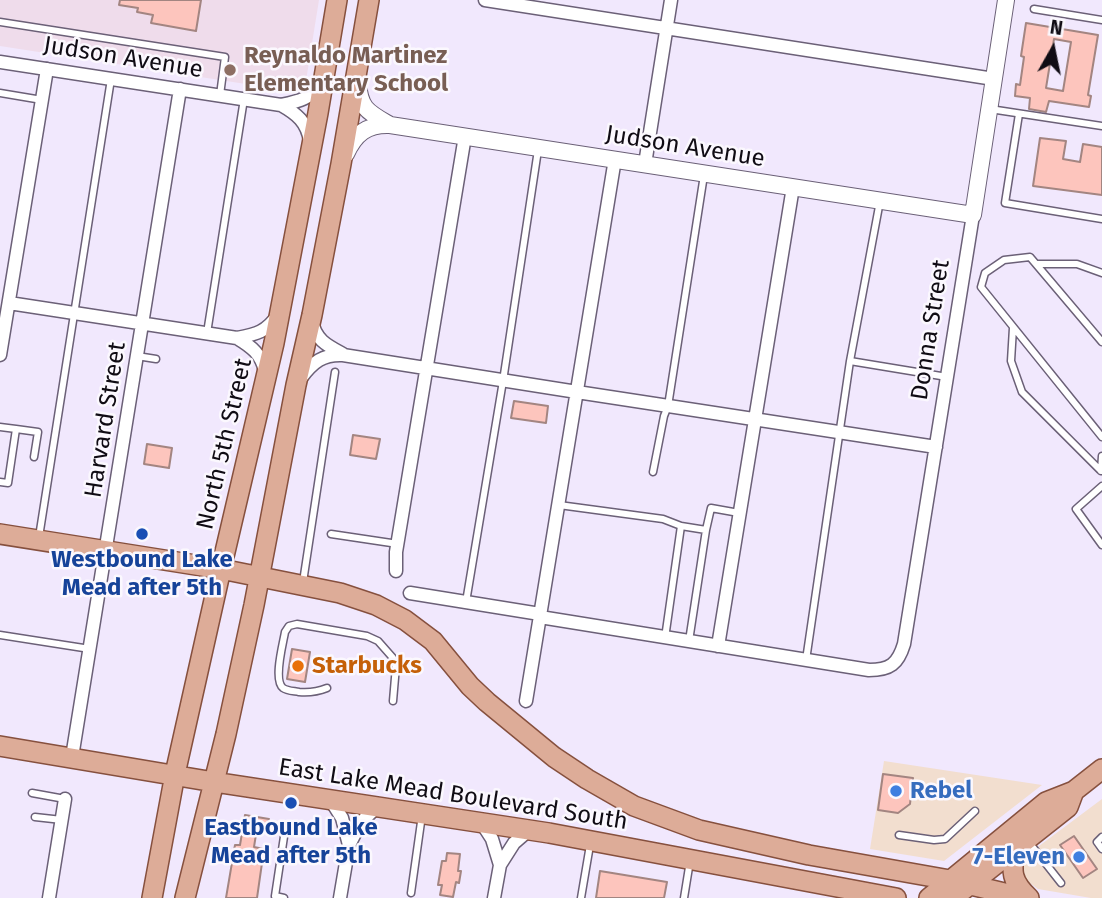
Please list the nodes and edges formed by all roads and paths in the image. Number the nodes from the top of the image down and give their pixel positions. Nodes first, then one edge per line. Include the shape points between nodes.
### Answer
1 (337, 0) edge
2 (369, 0) edge
3 (485, 0) edge
4 (671, 0) edge
5 (1006, 0) edge
6 (1034, 9) dead end
7 (1102, 20) edge
8 (0, 22) edge
9 (667, 29) junction
10 (0, 62) edge
11 (357, 68) junction
12 (47, 69) junction
13 (324, 78) junction
14 (111, 79) junction
15 (993, 79) junction
16 (180, 89) junction
17 (0, 93) edge
18 (220, 95) junction
19 (244, 99) junction
20 (42, 100) junction
21 (281, 105) junction
22 (989, 109) junction
23 (1019, 114) junction
24 (390, 125) junction
25 (1102, 126) edge
26 (465, 136) junction
27 (539, 148) junction
28 (311, 151) junction
29 (615, 159) junction
30 (341, 164) junction
31 (645, 164) junction
32 (704, 173) junction
33 (793, 187) junction
34 (880, 201) junction
35 (973, 215) junction
36 (1102, 219) edge
37 (1037, 264) junction
38 (1102, 272) edge
39 (9, 303) junction
40 (280, 312) junction
41 (74, 313) junction
42 (312, 315) junction
43 (142, 323) junction
44 (1013, 328) junction
45 (207, 333) junction
46 (237, 338) junction
47 (1102, 342) edge
48 (0, 355) edge
49 (343, 355) junction
50 (137, 356) junction
51 (156, 359) dead end
52 (850, 361) junction
53 (426, 368) junction
54 (335, 372) dead end
55 (947, 377) junction
56 (266, 378) junction
57 (503, 381) junction
58 (296, 385) junction
59 (577, 392) junction
60 (668, 406) junction
61 (755, 419) junction
62 (0, 426) edge
63 (16, 429) junction
64 (840, 432) junction
65 (1102, 437) edge
66 (936, 447) junction
67 (1102, 456) edge
68 (34, 457) dead end
69 (653, 472) dead end
70 (1101, 472) edge
71 (0, 482) edge
72 (1102, 486) edge
73 (558, 505) junction
74 (740, 513) junction
75 (681, 526) junction
76 (706, 530) junction
77 (0, 534) edge
78 (331, 534) dead end
79 (38, 540) junction
80 (398, 544) junction
81 (1102, 545) edge
82 (106, 551) junction
83 (221, 569) junction
84 (396, 571) dead end
85 (260, 578) junction
86 (302, 587) junction
87 (410, 593) dead end
88 (466, 602) junction
89 (540, 615) junction
90 (0, 635) edge
91 (665, 638) junction
92 (689, 641) junction
93 (718, 646) junction
94 (90, 649) junction
95 (806, 660) junction
96 (327, 688) dead end
97 (393, 701) dead end
98 (526, 701) dead end
99 (0, 746) edge
100 (72, 757) junction
101 (1102, 770) edge
102 (175, 775) junction
103 (214, 782) junction
104 (1074, 791) junction
105 (32, 793) dead end
106 (65, 799) joint
107 (330, 799) junction
108 (378, 806) junction
109 (975, 811) dead end
110 (423, 813) junction
111 (34, 817) dead end
112 (62, 820) junction
113 (481, 822) junction
114 (285, 830) dead end
115 (529, 830) junction
116 (899, 835) dead end
117 (1102, 837) edge
118 (590, 840) junction
119 (1021, 844) junction
120 (349, 845) junction
121 (1102, 849) edge
122 (691, 860) junction
123 (500, 865) junction
124 (1061, 883) dead end
125 (970, 885) junction
126 (952, 889) edge
127 (825, 891) edge
128 (411, 893) dead end
129 (867, 894) edge
130 (49, 898) edge
131 (152, 898) edge
132 (185, 898) edge
133 (284, 898) edge
134 (340, 898) edge
135 (494, 898) edge
136 (581, 898) edge
137 (684, 898) edge
138 (896, 898) edge
139 (929, 898) edge
140 (1027, 898) edge

1 - 13 main road, North 5th Street
2 - 11 main road
3 - 9 street
4 - 9 street
5 - 15 street, Donna Street
6 - 7 lane
8 - 18 lane via 225,57
9 - 15 street
9 - 31 street
10 - 12 street, Judson Avenue
11 - 24 street, Judson Avenue via 362,105
11 - 30 main road
12 - 14 street, Judson Avenue
12 - 20 street
13 - 21 street, Judson Avenue via 308,97
13 - 28 main road, North 5th Street
14 - 16 street, Judson Avenue
14 - 41 lane
15 - 22 street, Donna Street
16 - 18 street, Judson Avenue
16 - 43 street, Harvard Street
17 - 20 lane
18 - 19 street, Judson Avenue
19 - 21 street, Judson Avenue
19 - 45 lane
20 - 39 street
21 - 28 street via 305,124
22 - 23 lane
22 - 35 street, Donna Street
23 - 25 lane
23 - 36 lane via 1005,203
24 - 26 street, Judson Avenue
24 - 30 street, Judson Avenue via 375,125 359,133
26 - 27 street, Judson Avenue
26 - 53 street
27 - 29 street, Judson Avenue
27 - 57 lane
28 - 40 main road, North 5th Street
29 - 31 street, Judson Avenue
29 - 59 street
30 - 42 main road
31 - 32 street, Judson Avenue
32 - 33 street, Judson Avenue
32 - 60 lane
33 - 34 street, Judson Avenue
33 - 61 street
34 - 35 street, Judson Avenue
34 - 52 lane
35 - 55 street, Donna Street
37 - 38 lane via 1077,264
37 - 44 lane via 1030,257 1004,260 985,273 981,287
37 - 47 lane
39 - 41 street
39 - 48 street
40 - 46 street via 264,330
40 - 56 main road, North 5th Street
41 - 43 street
41 - 79 lane
42 - 49 street via 319,339
42 - 58 main road
43 - 45 street
43 - 50 street, Harvard Street
44 - 65 lane
44 - 70 lane via 1011,361 1022,392
45 - 46 street
46 - 56 street via 258,354
49 - 53 street
49 - 58 street via 318,360
50 - 51 lane
50 - 82 street, Harvard Street
52 - 55 lane
52 - 64 lane
53 - 57 street
53 - 80 street
54 - 86 lane
55 - 66 street, Donna Street
56 - 83 main road, North 5th Street
57 - 59 street
57 - 88 lane
58 - 85 main road
59 - 60 street
59 - 73 street
60 - 61 street
60 - 69 lane
61 - 64 street
61 - 74 street
62 - 63 lane
63 - 68 lane via 38,432
63 - 71 lane via 8,483
64 - 66 street
64 - 95 lane
66 - 95 street, Donna Street via 900,656 883,670
67 - 70 lane
72 - 81 lane via 1076,509
73 - 75 lane via 663,519
73 - 89 street
74 - 76 lane via 711,508
74 - 93 street
75 - 76 lane
75 - 91 lane
76 - 92 lane
77 - 79 main road
78 - 80 lane
79 - 82 main road
80 - 84 street
82 - 83 main road
82 - 94 street, Harvard Street
83 - 85 main road
83 - 102 main road, North 5th Street
85 - 86 main road
85 - 103 main road
86 - 126 main road via 340,593 405,620 433,641 487,702 554,757 634,806 699,830
87 - 88 street
88 - 89 street
89 - 91 street
89 - 98 street
90 - 94 lane
91 - 92 street
92 - 93 street
93 - 95 street
94 - 100 street, Harvard Street
96 - 97 lane via 306,692 281,687 277,679 289,626 378,641 396,666
99 - 100 main road, East Lake Mead Boulevard South
100 - 102 main road, East Lake Mead Boulevard South
101 - 104 main road
102 - 103 main road, East Lake Mead Boulevard South
102 - 131 main road, North 5th Street
103 - 107 main road, East Lake Mead Boulevard South
103 - 132 main road
104 - 119 main road via 1068,807
104 - 126 main road via 1046,802
105 - 106 lane
106 - 112 street
107 - 108 main road, East Lake Mead Boulevard South
107 - 120 street via 342,818
108 - 110 main road, East Lake Mead Boulevard South
108 - 120 street via 361,822
109 - 116 lane via 946,839
110 - 113 main road, East Lake Mead Boulevard South
110 - 128 lane
111 - 112 lane
112 - 130 street
113 - 115 main road, East Lake Mead Boulevard South
113 - 123 street
114 - 133 lane via 275,897
115 - 118 main road, East Lake Mead Boulevard South
115 - 123 street
117 - 121 lane via 1097,842
118 - 122 main road, East Lake Mead Boulevard South
118 - 136 lane
119 - 124 lane
119 - 125 main road
119 - 140 main road via 1013,876
120 - 134 street
122 - 127 main road, East Lake Mead Boulevard South
122 - 137 lane
123 - 135 street
125 - 126 main road
125 - 140 main road
126 - 139 main road
127 - 129 main road, East Lake Mead Boulevard South
129 - 138 main road, East Lake Mead Boulevard South

